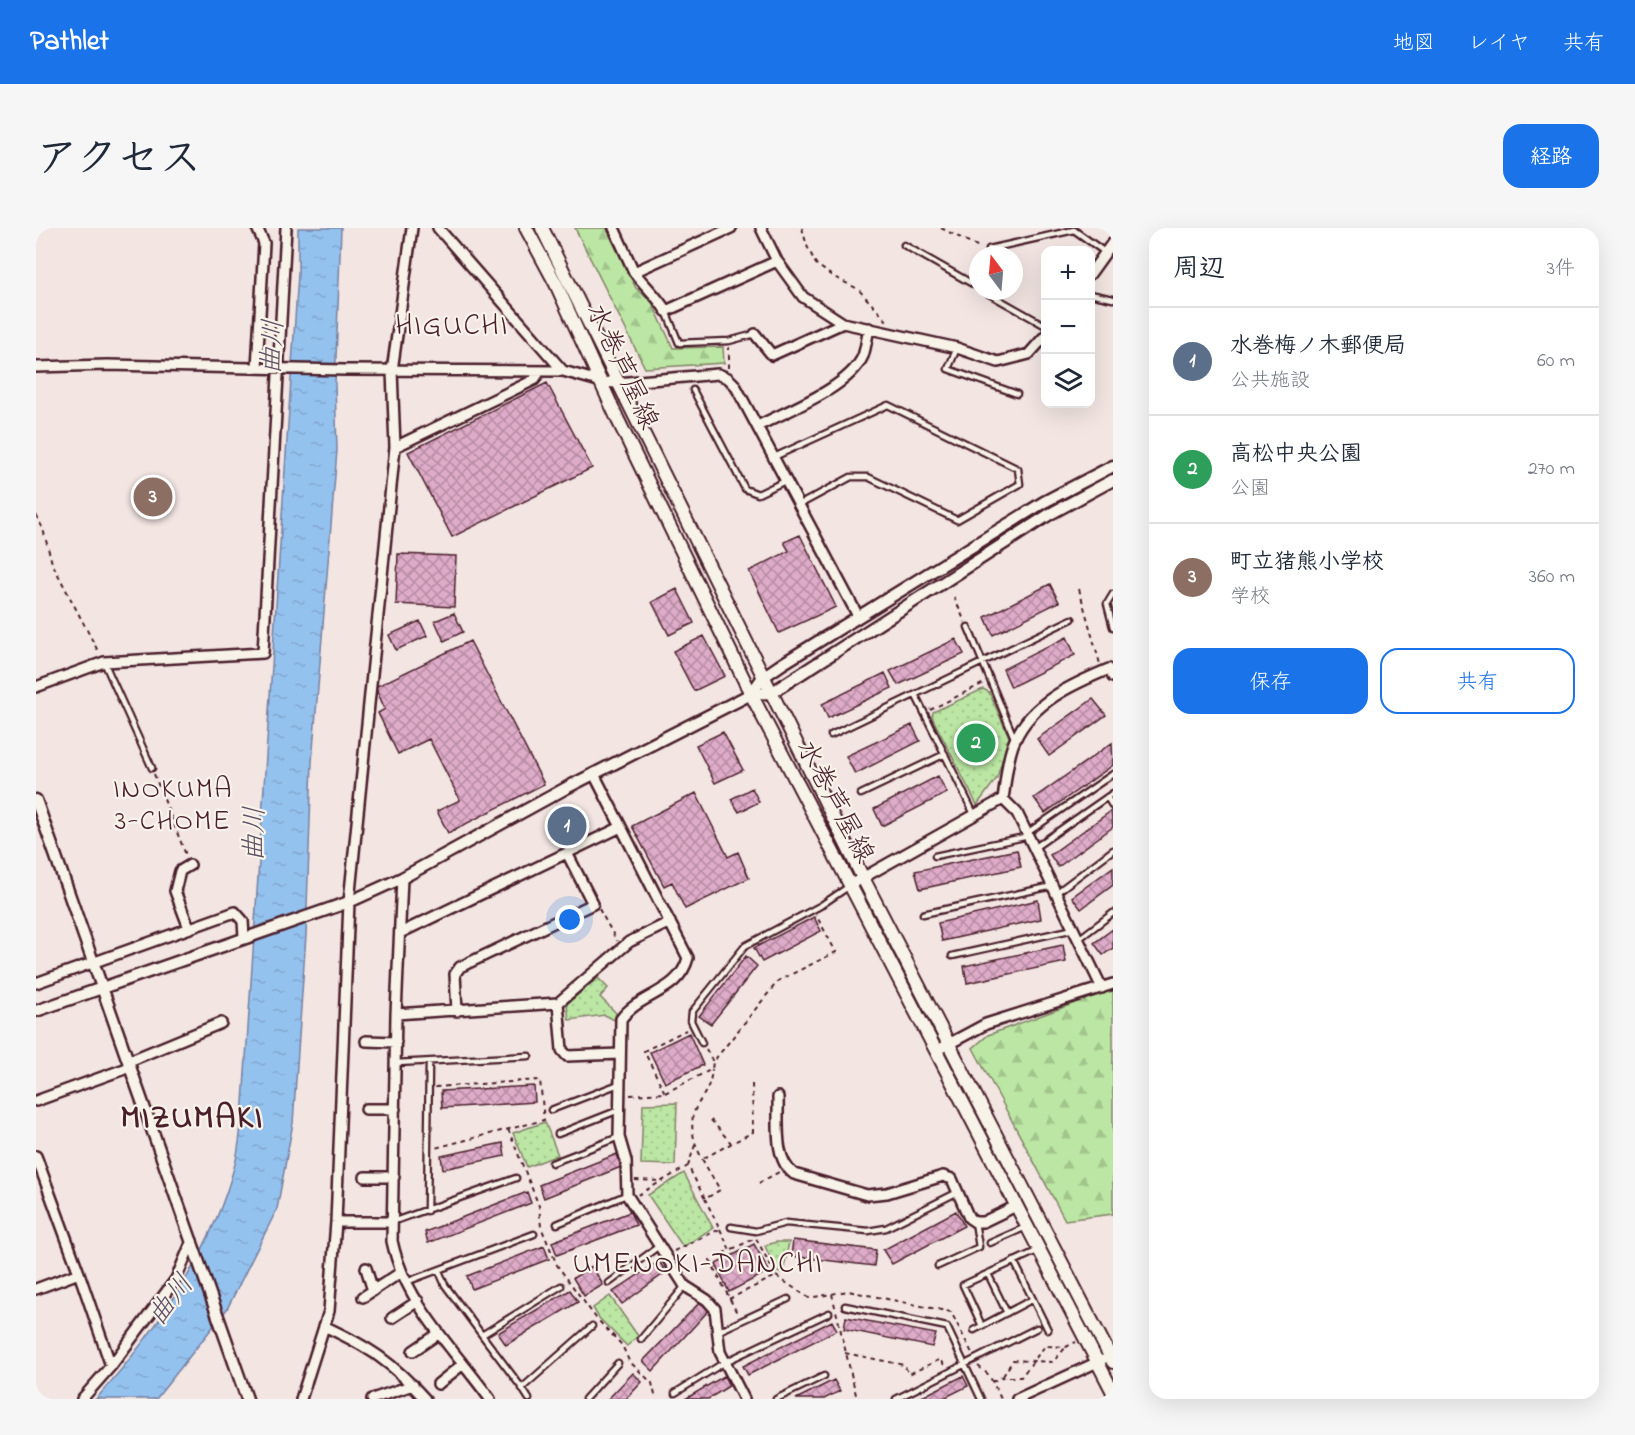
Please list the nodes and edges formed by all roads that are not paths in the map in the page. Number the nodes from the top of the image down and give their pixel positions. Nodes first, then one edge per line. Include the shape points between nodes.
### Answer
1 (257, 228) edge
2 (286, 228) edge
3 (412, 228) edge
4 (438, 228) edge
5 (526, 228) edge
6 (542, 228) edge
7 (614, 228) edge
8 (731, 228) edge
9 (760, 228) edge
10 (904, 245) dead end
11 (1002, 246) edge
12 (1111, 247) edge
13 (777, 261) junction
14 (1095, 268) edge
15 (634, 272) junction
16 (969, 282) edge
17 (1095, 295) edge
18 (1113, 299) edge
19 (1000, 300) edge
20 (666, 311) junction
21 (843, 323) junction
22 (1041, 323) edge
23 (869, 328) junction
24 (755, 334) joint
25 (1041, 341) edge
26 (957, 348) junction
27 (36, 367) edge
28 (257, 368) junction
29 (277, 368) junction
30 (392, 371) junction
31 (540, 371) junction
32 (563, 371) junction
33 (602, 382) junction
34 (616, 383) junction
35 (693, 390) dead end
36 (1017, 394) dead end
37 (758, 426) junction
38 (395, 447) junction
39 (774, 457) junction
40 (1113, 466) edge
41 (1113, 480) edge
42 (785, 481) junction
43 (800, 505) junction
44 (1113, 594) edge
45 (858, 616) junction
46 (1072, 619) dead end
47 (968, 627) road end
48 (1113, 627) edge
49 (104, 662) junction
50 (982, 663) junction
51 (1108, 674) edge
52 (763, 677) junction
53 (36, 687) edge
54 (771, 693) junction
55 (751, 694) junction
56 (916, 696) junction
57 (831, 735) dead end
58 (1015, 740) junction
59 (945, 754) junction
60 (152, 768) road end
61 (594, 774) junction
62 (1113, 774) edge
63 (1113, 793) edge
64 (861, 794) dead end
65 (1107, 797) junction
66 (1003, 799) junction
67 (36, 800) edge
68 (1113, 807) edge
69 (975, 816) junction
70 (621, 827) junction
71 (1028, 835) junction
72 (1034, 848) junction
73 (1113, 850) edge
74 (567, 853) junction
75 (935, 856) dead end
76 (190, 865) road end
77 (402, 878) junction
78 (863, 878) junction
79 (850, 885) junction
80 (1055, 889) junction
81 (349, 902) junction
82 (1113, 913) edge
83 (923, 914) dead end
84 (670, 922) junction
85 (189, 928) junction
86 (1074, 929) junction
87 (402, 932) junction
88 (247, 936) junction
89 (1080, 938) junction
90 (952, 956) dead end
91 (93, 962) junction
92 (36, 983) edge
93 (1113, 984) edge
94 (102, 988) junction
95 (1102, 988) junction
96 (558, 1003) junction
97 (36, 1011) edge
98 (457, 1011) junction
99 (396, 1014) junction
100 (221, 1023) dead end
101 (366, 1041) dead end
102 (396, 1042) junction
103 (702, 1043) road end
104 (948, 1045) junction
105 (936, 1051) junction
106 (620, 1054) junction
107 (529, 1056) dead end
108 (429, 1062) junction
109 (396, 1063) junction
110 (129, 1064) junction
111 (620, 1084) junction
112 (778, 1097) dead end
113 (36, 1101) edge
114 (366, 1108) dead end
115 (395, 1109) junction
116 (551, 1110) dead end
117 (619, 1110) junction
118 (558, 1134) dead end
119 (619, 1137) junction
120 (36, 1156) edge
121 (552, 1163) dead end
122 (365, 1177) dead end
123 (394, 1177) junction
124 (516, 1178) dead end
125 (959, 1192) junction
126 (628, 1198) junction
127 (1016, 1206) junction
128 (427, 1211) junction
129 (336, 1222) junction
130 (392, 1222) junction
131 (975, 1222) junction
132 (557, 1224) dead end
133 (1026, 1226) junction
134 (731, 1227) dead end
135 (534, 1234) dead end
136 (990, 1244) dead end
137 (194, 1246) junction
138 (659, 1246) junction
139 (1039, 1250) junction
140 (1014, 1261) junction
141 (938, 1266) dead end
142 (366, 1268) dead end
143 (439, 1271) junction
144 (400, 1273) junction
145 (79, 1274) junction
146 (988, 1274) junction
147 (406, 1282) junction
148 (609, 1283) dead end
149 (561, 1286) dead end
150 (686, 1286) junction
151 (36, 1289) edge
152 (373, 1291) junction
153 (363, 1297) dead end
154 (788, 1299) dead end
155 (1033, 1299) junction
156 (417, 1301) junction
157 (845, 1306) dead end
158 (1007, 1312) junction
159 (829, 1313) dead end
160 (392, 1318) dead end
161 (324, 1326) junction
162 (592, 1326) dead end
163 (982, 1326) junction
164 (1037, 1328) dead end
165 (974, 1330) dead end
166 (1048, 1330) dead end
167 (717, 1332) junction
168 (438, 1334) junction
169 (482, 1335) junction
170 (641, 1339) dead end
171 (413, 1351) dead end
172 (1112, 1358) edge
173 (725, 1362) junction
174 (965, 1362) junction
175 (1097, 1362) junction
176 (618, 1363) dead end
177 (463, 1364) junction
178 (111, 1366) junction
179 (824, 1376) dead end
180 (438, 1384) dead end
181 (412, 1385) junction
182 (522, 1388) junction
183 (1113, 1392) edge
184 (675, 1393) dead end
185 (82, 1399) edge
186 (247, 1399) edge
187 (301, 1399) edge
188 (372, 1399) edge
189 (425, 1399) edge
190 (489, 1399) edge
191 (529, 1399) edge
192 (585, 1399) edge
193 (744, 1399) edge
194 (776, 1399) edge
195 (896, 1399) edge
196 (981, 1399) edge
197 (1017, 1399) edge

1 - 28 street via 264,243
2 - 29 street
3 - 30 street
4 - 32 street
5 - 33 main road, 水巻芦屋線
6 - 34 main road, 水巻芦屋線
7 - 15 street
8 - 15 street
9 - 13 street
10 - 16 lane
11 - 12 lane via 1074,230
12 - 14 street
13 - 20 street
13 - 21 street via 803,297
15 - 20 street
17 - 18 lane
19 - 22 lane
20 - 24 lane via 679,343 729,341
21 - 23 street
21 - 24 street via 772,355
23 - 26 street
23 - 37 street via 863,356 840,383
25 - 26 street via 1029,354 998,362
26 - 36 lane via 948,369
27 - 28 street
28 - 29 street
29 - 30 street
29 - 49 street via 263,654
30 - 31 street
30 - 38 street
31 - 32 street
31 - 38 street via 534,380
32 - 33 street
33 - 34 street
33 - 55 main road, 水巻芦屋線
34 - 37 street via 718,374 735,386
34 - 52 main road, 水巻芦屋線
35 - 42 lane via 745,489 758,495
37 - 39 street
38 - 81 street
39 - 42 street
39 - 43 lane via 888,405 1018,469 1020,484 957,520 868,477 851,477
40 - 45 street via 1044,502
41 - 54 street via 1050,514
42 - 43 street
43 - 45 street
44 - 48 lane via 1107,604
45 - 52 street
46 - 50 lane
47 - 50 lane
49 - 53 street
49 - 60 lane
50 - 56 lane
50 - 58 lane
51 - 58 street via 1079,682 1039,706
52 - 54 main road, 水巻芦屋線
52 - 55 street
54 - 55 street
54 - 78 main road, 水巻芦屋線
55 - 61 street
55 - 79 main road, 水巻芦屋線
56 - 57 lane
56 - 59 lane
58 - 66 street
59 - 64 lane
59 - 69 lane
61 - 70 street
61 - 77 street
62 - 71 lane
63 - 65 lane
65 - 68 lane
65 - 72 lane
66 - 69 street
66 - 71 street via 1017,813
67 - 91 street
69 - 78 street
70 - 74 street
70 - 84 street
71 - 72 street
71 - 75 lane
72 - 80 street
73 - 80 lane
74 - 87 street
74 - 98 street via 592,904 460,967 455,974
76 - 85 street via 180,871 175,891
77 - 81 street
77 - 87 street
78 - 79 street
78 - 104 main road, 水巻芦屋線
79 - 103 lane via 745,946 692,1012
79 - 105 main road, 水巻芦屋線
80 - 83 lane
80 - 86 street
81 - 88 street
81 - 129 street
82 - 89 lane
84 - 96 street via 629,942
84 - 106 street via 688,958 685,968 676,981 629,1008 621,1019
85 - 88 street via 235,912 243,921
85 - 91 street
86 - 89 street
86 - 90 lane
87 - 99 street
88 - 94 street
89 - 95 street
91 - 92 street
91 - 94 street
93 - 95 street
94 - 97 street
94 - 110 street
95 - 104 street via 986,1024
96 - 98 street
96 - 106 street via 562,1050 567,1056
98 - 99 street
99 - 102 street
100 - 110 street
101 - 102 street
102 - 109 street
104 - 105 street
104 - 172 main road, 水巻芦屋線
105 - 127 main road, 水巻芦屋線
106 - 111 street
107 - 108 lane
108 - 109 lane
108 - 128 lane
109 - 115 street
110 - 113 street
110 - 137 street
111 - 116 lane
111 - 117 street
112 - 125 street via 781,1156 794,1174 867,1195 943,1176 952,1179
114 - 115 street
115 - 123 street
117 - 118 lane
117 - 119 street
119 - 121 lane
119 - 126 street via 626,1161
120 - 145 street
122 - 123 street
123 - 130 street
124 - 128 lane
125 - 131 street via 969,1218
125 - 134 lane via 877,1230 786,1223 756,1231
126 - 132 lane
126 - 138 street
127 - 131 street
127 - 133 main road, 水巻芦屋線
128 - 130 lane
129 - 130 street
129 - 161 street via 329,1311
130 - 144 street
131 - 141 lane via 979,1247
133 - 136 lane
133 - 139 main road, 水巻芦屋線
135 - 143 lane
137 - 178 street via 176,1279
137 - 186 street
138 - 148 lane
138 - 150 street
139 - 140 lane
139 - 175 main road, 水巻芦屋線
140 - 146 lane
140 - 155 lane
142 - 152 street
143 - 147 lane
143 - 169 lane
144 - 147 street
144 - 152 street
145 - 151 street
145 - 178 street
146 - 158 lane
146 - 163 lane via 963,1285
147 - 156 street
149 - 169 lane
150 - 167 street via 714,1309
150 - 170 lane
152 - 153 street
154 - 167 lane
155 - 158 lane
155 - 166 lane
156 - 160 street
156 - 168 street
157 - 174 lane via 947,1327
158 - 163 lane
159 - 173 lane
161 - 181 street via 369,1348
161 - 187 street
162 - 182 lane
163 - 165 lane
164 - 174 lane
167 - 173 street
168 - 171 street
168 - 177 street
169 - 182 lane
172 - 175 street
173 - 184 lane
173 - 193 street
174 - 195 lane
174 - 196 lane
175 - 183 main road, 水巻芦屋線
175 - 197 street
176 - 192 lane
177 - 180 street
177 - 190 street
178 - 185 street
179 - 194 lane
181 - 188 street
181 - 189 street
182 - 191 lane

